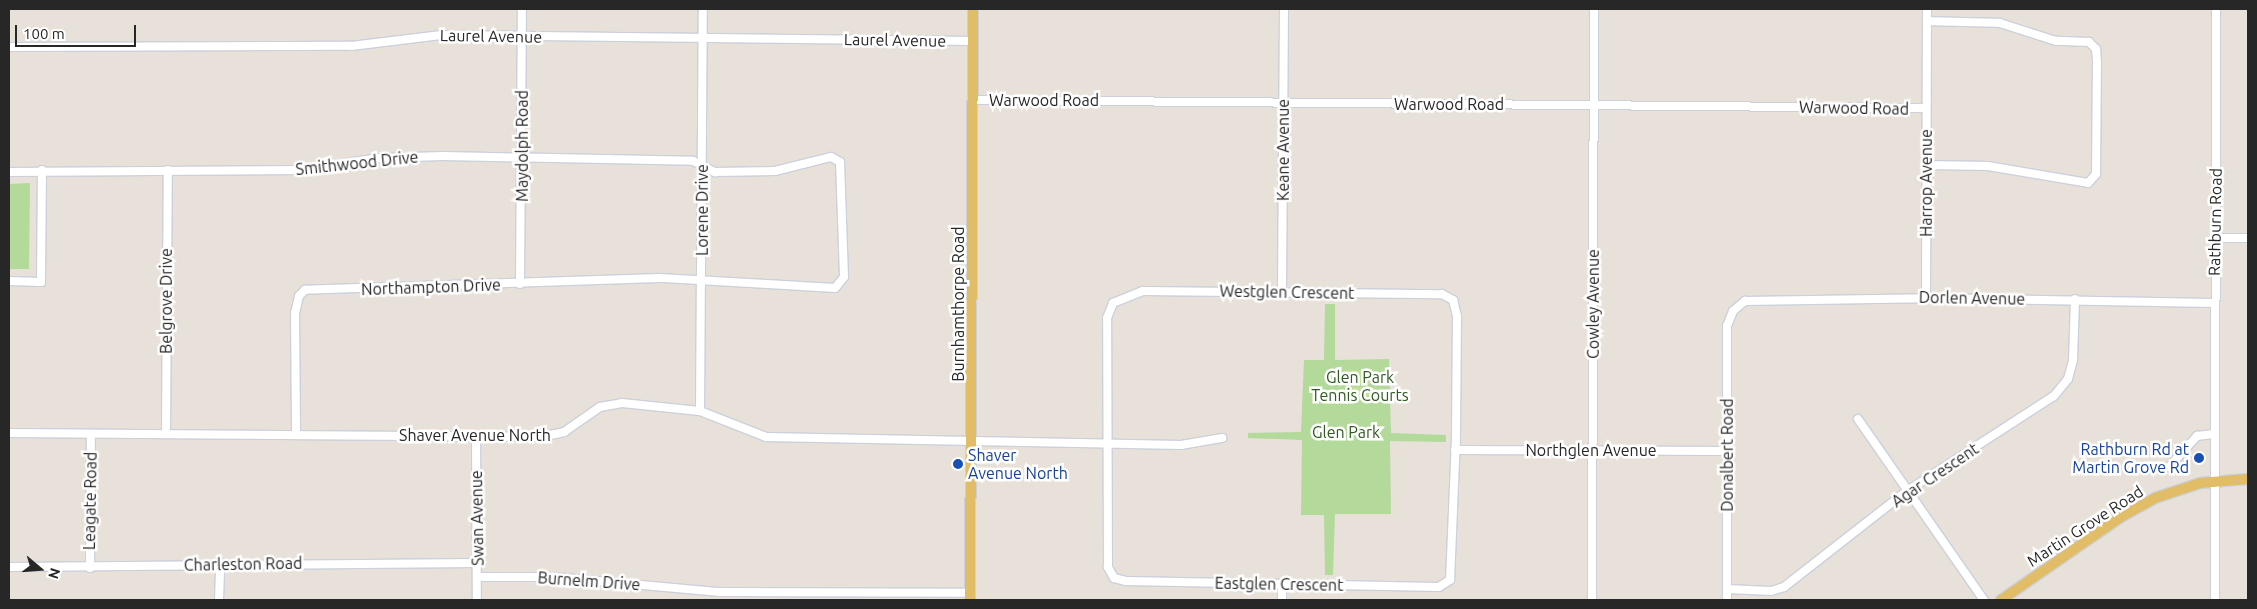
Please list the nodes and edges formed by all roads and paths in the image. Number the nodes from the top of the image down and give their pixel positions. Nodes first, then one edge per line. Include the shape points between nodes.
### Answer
1 (522, 9) edge
2 (702, 9) edge
3 (973, 9) edge
4 (1284, 9) edge
5 (1594, 9) edge
6 (1928, 9) edge
7 (2216, 9) edge
8 (1928, 21) junction
9 (522, 37) junction
10 (703, 38) junction
11 (973, 41) junction
12 (9, 47) edge
13 (973, 100) junction
14 (1284, 102) junction
15 (1594, 105) junction
16 (1925, 108) junction
17 (522, 156) junction
18 (702, 165) junction
19 (1927, 165) junction
20 (42, 170) junction
21 (168, 170) junction
22 (9, 172) edge
23 (2216, 238) junction
24 (2248, 238) edge
25 (702, 279) junction
26 (9, 281) edge
27 (520, 284) junction
28 (1282, 292) junction
29 (1926, 298) junction
30 (2075, 299) junction
31 (2214, 303) junction
32 (1733, 311) joint
33 (700, 411) junction
34 (1858, 419) dead end
35 (9, 433) edge
36 (166, 433) junction
37 (296, 433) junction
38 (91, 434) junction
39 (2213, 434) junction
40 (476, 436) junction
41 (973, 438) junction
42 (1222, 438) dead end
43 (1106, 442) junction
44 (1592, 449) junction
45 (1455, 450) junction
46 (1727, 451) junction
47 (2169, 467) dead end
48 (2248, 479) edge
49 (2212, 481) junction
50 (1907, 491) junction
51 (220, 563) junction
52 (477, 563) junction
53 (9, 567) edge
54 (90, 568) junction
55 (477, 577) junction
56 (1282, 583) junction
57 (1727, 589) junction
58 (970, 597) edge
59 (219, 600) edge
60 (477, 600) edge
61 (1282, 600) edge
62 (1592, 600) edge
63 (1727, 600) edge
64 (1984, 600) edge
65 (2001, 600) edge
66 (2215, 600) edge

1 - 9 street, Maydolph Road
2 - 10 street, Lorene Drive
3 - 11 main road, Burnhamthorpe Road
4 - 14 street, Keane Avenue
5 - 15 street, Cowley Avenue
6 - 8 street, Harrop Avenue
7 - 23 street, Rathburn Road
8 - 16 street, Harrop Avenue
8 - 19 street via 2000,23 2056,41 2089,42 2096,49 2097,62 2096,174 2088,183 1988,166
9 - 10 street, Laurel Avenue
9 - 12 street, Laurel Avenue via 441,35 330,47
9 - 17 street, Maydolph Road
10 - 11 street, Laurel Avenue
10 - 18 street, Lorene Drive
11 - 13 main road, Burnhamthorpe Road
13 - 14 street, Warwood Road
13 - 41 main road, Burnhamthorpe Road
14 - 15 street, Warwood Road
14 - 28 street, Keane Avenue
15 - 16 street, Warwood Road
15 - 44 street, Cowley Avenue
16 - 19 street, Harrop Avenue
17 - 18 street, Smithwood Drive
17 - 21 street, Smithwood Drive via 395,157 302,170
17 - 27 street, Maydolph Road
18 - 25 street, Lorene Drive
18 - 25 street, Northampton Drive via 715,172 765,172 831,157 837,159 841,166 844,268 843,280 835,288 716,283
19 - 29 street, Harrop Avenue
20 - 21 street, Smithwood Drive
20 - 22 street, Smithwood Drive
20 - 26 street via 41,282
21 - 36 street, Belgrove Drive
23 - 24 street
23 - 31 street, Rathburn Road
25 - 27 street, Northampton Drive
25 - 33 street, Lorene Drive
27 - 37 street, Northampton Drive via 306,290 298,296 295,313
28 - 43 street, Westglen Crescent via 1143,291 1113,302 1107,318
28 - 45 street, Westglen Crescent via 1442,294 1453,300 1457,316
29 - 30 street, Dorlen Avenue
29 - 32 street, Dorlen Avenue via 1765,299 1745,302
30 - 31 street, Dorlen Avenue
30 - 50 street, Agar Crescent via 2073,360 2068,379 2054,396
31 - 39 street, Rathburn Road
32 - 46 street, Donalbert Road via 1726,326
33 - 40 street, Shaver Avenue North via 615,404 595,410 551,436
33 - 41 street, Shaver Avenue North via 766,437
34 - 50 street
35 - 38 street, Shaver Avenue North
36 - 37 street, Shaver Avenue North
36 - 38 street, Shaver Avenue North
37 - 40 street, Shaver Avenue North
38 - 54 street, Leagate Road
39 - 47 street via 2197,436
39 - 49 street, Rathburn Road
40 - 52 street, Swan Avenue
41 - 43 street, Shaver Avenue North
41 - 58 main road, Burnhamthorpe Road
42 - 43 street, Shaver Avenue North via 1182,445
43 - 56 street, Eastglen Crescent via 1108,567 1114,578 1126,581
44 - 45 street, Northglen Avenue
44 - 46 street, Northglen Avenue
44 - 62 street, Cowley Avenue
45 - 56 street, Eastglen Crescent via 1450,580 1439,587
46 - 57 street, Donalbert Road
48 - 49 main road, Martin Grove Road
49 - 65 main road, Martin Grove Road via 2180,488 2121,517
49 - 66 street, Rathburn Road
50 - 57 street, Agar Crescent via 1784,587 1771,591
50 - 64 street
51 - 52 street, Charleston Road
51 - 54 street, Charleston Road
51 - 59 street
52 - 55 street, Swan Avenue
53 - 54 street, Charleston Road
55 - 58 street, Burnelm Drive via 554,577 720,592
55 - 60 street, Swan Avenue
56 - 61 street
57 - 63 street, Donalbert Road

